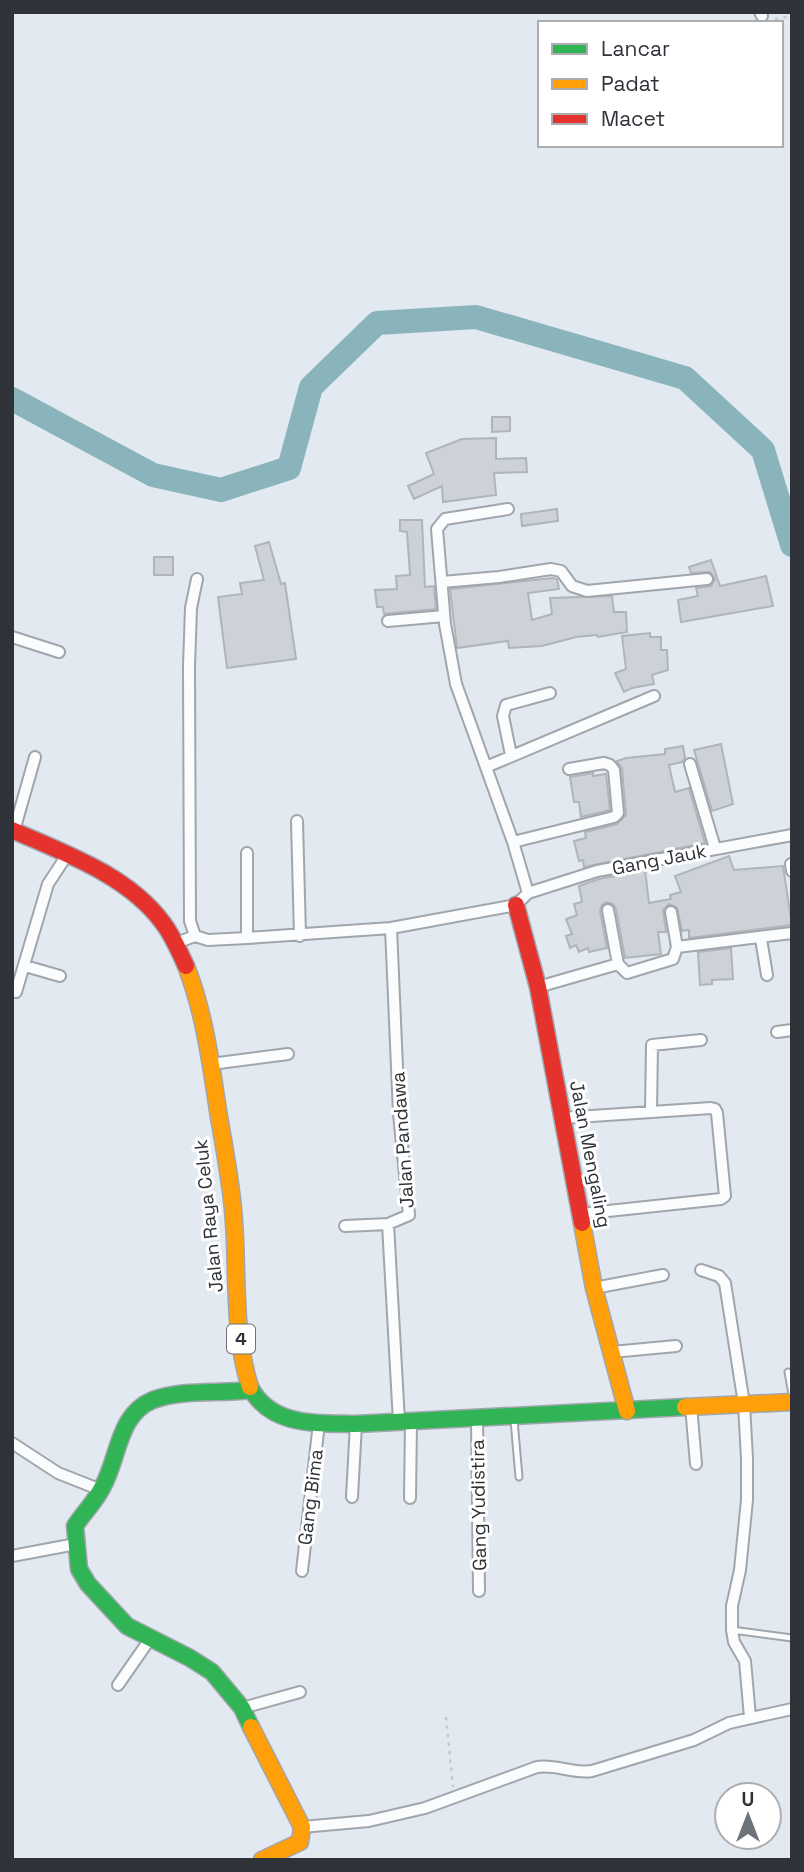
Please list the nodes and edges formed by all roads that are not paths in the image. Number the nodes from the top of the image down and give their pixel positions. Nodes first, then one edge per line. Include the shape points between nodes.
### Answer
1 (508, 509) dead end
2 (197, 579) dead end
3 (707, 579) dead end
4 (442, 582) junction
5 (444, 616) junction
6 (388, 621) dead end
7 (12, 636) edge
8 (59, 652) dead end
9 (550, 693) dead end
10 (654, 696) dead end
11 (511, 755) junction
12 (35, 757) dead end
13 (691, 764) dead end
14 (486, 767) junction
15 (569, 769) dead end
16 (297, 821) dead end
17 (13, 830) edge
18 (792, 835) edge
19 (513, 842) junction
20 (715, 848) junction
21 (247, 853) dead end
22 (67, 855) junction
23 (791, 864) edge
24 (792, 870) edge
25 (528, 893) junction
26 (516, 905) junction
27 (608, 910) dead end
28 (671, 912) dead end
29 (391, 928) junction
30 (792, 933) edge
31 (195, 936) junction
32 (300, 936) junction
33 (247, 938) junction
34 (761, 939) junction
35 (176, 943) junction
36 (677, 947) junction
37 (618, 964) junction
38 (25, 966) junction
39 (767, 975) dead end
40 (60, 976) dead end
41 (538, 987) junction
42 (16, 992) dead end
43 (792, 1030) edge
44 (777, 1032) dead end
45 (701, 1040) dead end
46 (288, 1054) dead end
47 (211, 1064) junction
48 (651, 1111) junction
49 (562, 1118) junction
50 (580, 1214) junction
51 (388, 1224) junction
52 (345, 1226) dead end
53 (701, 1270) dead end
54 (663, 1275) dead end
55 (594, 1287) junction
56 (676, 1346) dead end
57 (612, 1352) junction
58 (788, 1372) dead end
59 (250, 1390) junction
60 (792, 1394) edge
61 (792, 1402) edge
62 (744, 1404) junction
63 (691, 1406) junction
64 (627, 1410) junction
65 (477, 1419) junction
66 (405, 1422) junction
67 (319, 1423) junction
68 (515, 1423) junction
69 (356, 1424) junction
70 (12, 1443) edge
71 (696, 1464) dead end
72 (519, 1477) dead end
73 (101, 1490) junction
74 (352, 1497) dead end
75 (410, 1498) dead end
76 (76, 1544) junction
77 (12, 1556) edge
78 (302, 1571) dead end
79 (479, 1591) dead end
80 (732, 1635) junction
81 (792, 1638) edge
82 (150, 1639) junction
83 (118, 1685) dead end
84 (300, 1692) dead end
85 (242, 1708) junction
86 (792, 1709) edge
87 (750, 1717) junction
88 (302, 1827) junction
89 (262, 1860) edge

1 - 4 street via 445,519 439,524
2 - 31 street via 191,608 190,666 190,921
3 - 4 street via 587,591 572,586 561,570 551,569
4 - 5 street
5 - 6 street
5 - 14 street via 456,684
7 - 8 street
9 - 11 street via 506,705 503,716
10 - 11 street
11 - 14 street
12 - 17 street
13 - 20 street
14 - 19 street
15 - 19 street via 610,765 618,813
16 - 32 street
17 - 22 main road, Jalan Raya Celuk / 4
18 - 20 street, Gang Jauk
19 - 25 street
20 - 25 street, Gang Jauk via 597,871
21 - 33 street
22 - 35 main road, Jalan Raya Celuk / 4 via 149,906
22 - 38 street via 48,884
23 - 24 street
25 - 26 street
26 - 29 street
26 - 41 main road, Jalan Mengaling
27 - 37 street
28 - 36 street
29 - 32 street
29 - 51 street, Jalan Pandawa via 399,1114 410,1213
30 - 34 street
31 - 33 street
31 - 35 street
32 - 33 street
34 - 36 street
34 - 39 street
35 - 47 main road, Jalan Raya Celuk / 4 via 196,999
36 - 37 street via 671,960 630,973
37 - 41 street
38 - 40 street
38 - 42 street
41 - 49 main road, Jalan Mengaling
43 - 44 street
45 - 48 street via 652,1045
46 - 47 street
47 - 59 main road, Jalan Raya Celuk / 4 via 233,1219 243,1365
48 - 49 street
48 - 50 street via 715,1109 725,1196
49 - 50 main road, Jalan Mengaling
50 - 55 main road, Jalan Mengaling
51 - 52 street
51 - 66 street, Jalan Pandawa
53 - 62 street via 725,1283
54 - 55 street
55 - 57 main road, Jalan Mengaling
56 - 57 street
57 - 64 main road, Jalan Mengaling
58 - 60 lane
59 - 67 main road via 274,1414 291,1421
59 - 73 main road via 167,1397 144,1404 122,1432
61 - 62 main road
62 - 63 main road
62 - 80 street via 747,1500
63 - 64 main road
63 - 71 street
64 - 68 main road
65 - 66 main road
65 - 68 main road
65 - 79 street, Gang Yudistira
66 - 69 main road
66 - 75 street, Jalan Pandawa
67 - 69 main road
67 - 78 street, Gang Bima
68 - 72 lane
69 - 74 street
70 - 73 street via 58,1473
73 - 76 main road via 75,1526
76 - 77 street
76 - 82 main road via 79,1569 88,1584 127,1626
80 - 81 lane
80 - 87 street via 745,1661
82 - 83 street
82 - 85 main road via 212,1672
84 - 85 street
85 - 88 main road
86 - 87 street
87 - 88 street via 694,1740 592,1771 537,1767 425,1808 369,1821
88 - 89 main road via 296,1845

